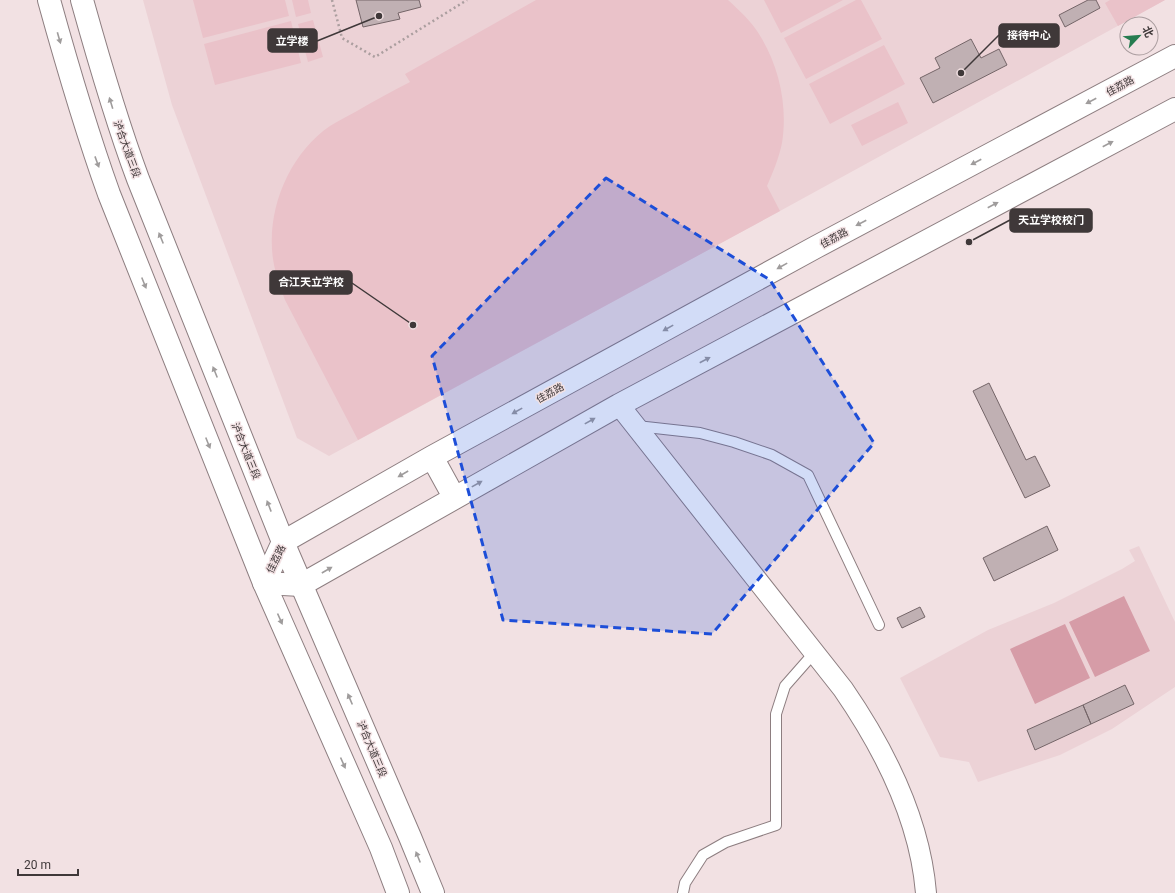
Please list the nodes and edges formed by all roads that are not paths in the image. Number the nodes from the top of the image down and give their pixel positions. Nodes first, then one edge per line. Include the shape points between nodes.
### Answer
1 (49, 0) edge
2 (82, 0) edge
3 (1175, 56) edge
4 (1175, 109) edge
5 (228, 404) junction
6 (619, 405) junction
7 (198, 417) junction
8 (635, 425) junction
9 (432, 457) junction
10 (454, 497) junction
11 (283, 542) junction
12 (264, 583) junction
13 (301, 585) junction
14 (879, 625) dead end
15 (814, 653) junction
16 (360, 720) junction
17 (330, 734) junction
18 (398, 893) edge
19 (433, 893) edge
20 (683, 893) edge
21 (926, 893) edge

1 -> 7 main road via 83,118 109,194
5 -> 2 main road, 泸合大道三段 via 119,129
3 -> 9 main road, 佳荔路 via 816,247
6 -> 4 main road
5 - 7 main road
11 -> 5 main road, 泸合大道三段
6 - 8 street
10 -> 6 main road
7 -> 12 main road
8 - 14 lane via 700,433 734,442 772,455 808,475
8 - 15 street
9 - 10 main road
9 -> 11 main road, 佳荔路
13 -> 10 main road
11 - 12 main road, 佳荔路
11 - 13 main road, 泸合大道三段
12 - 13 main road, 佳荔路
12 -> 17 main road
16 -> 13 main road, 泸合大道三段
15 - 20 lane via 785,686 776,714 776,824 726,842 703,855 685,883
15 - 21 street via 843,689 872,733 901,794 919,847
16 - 17 main road
19 -> 16 main road, 泸合大道三段
17 -> 18 main road via 381,848

